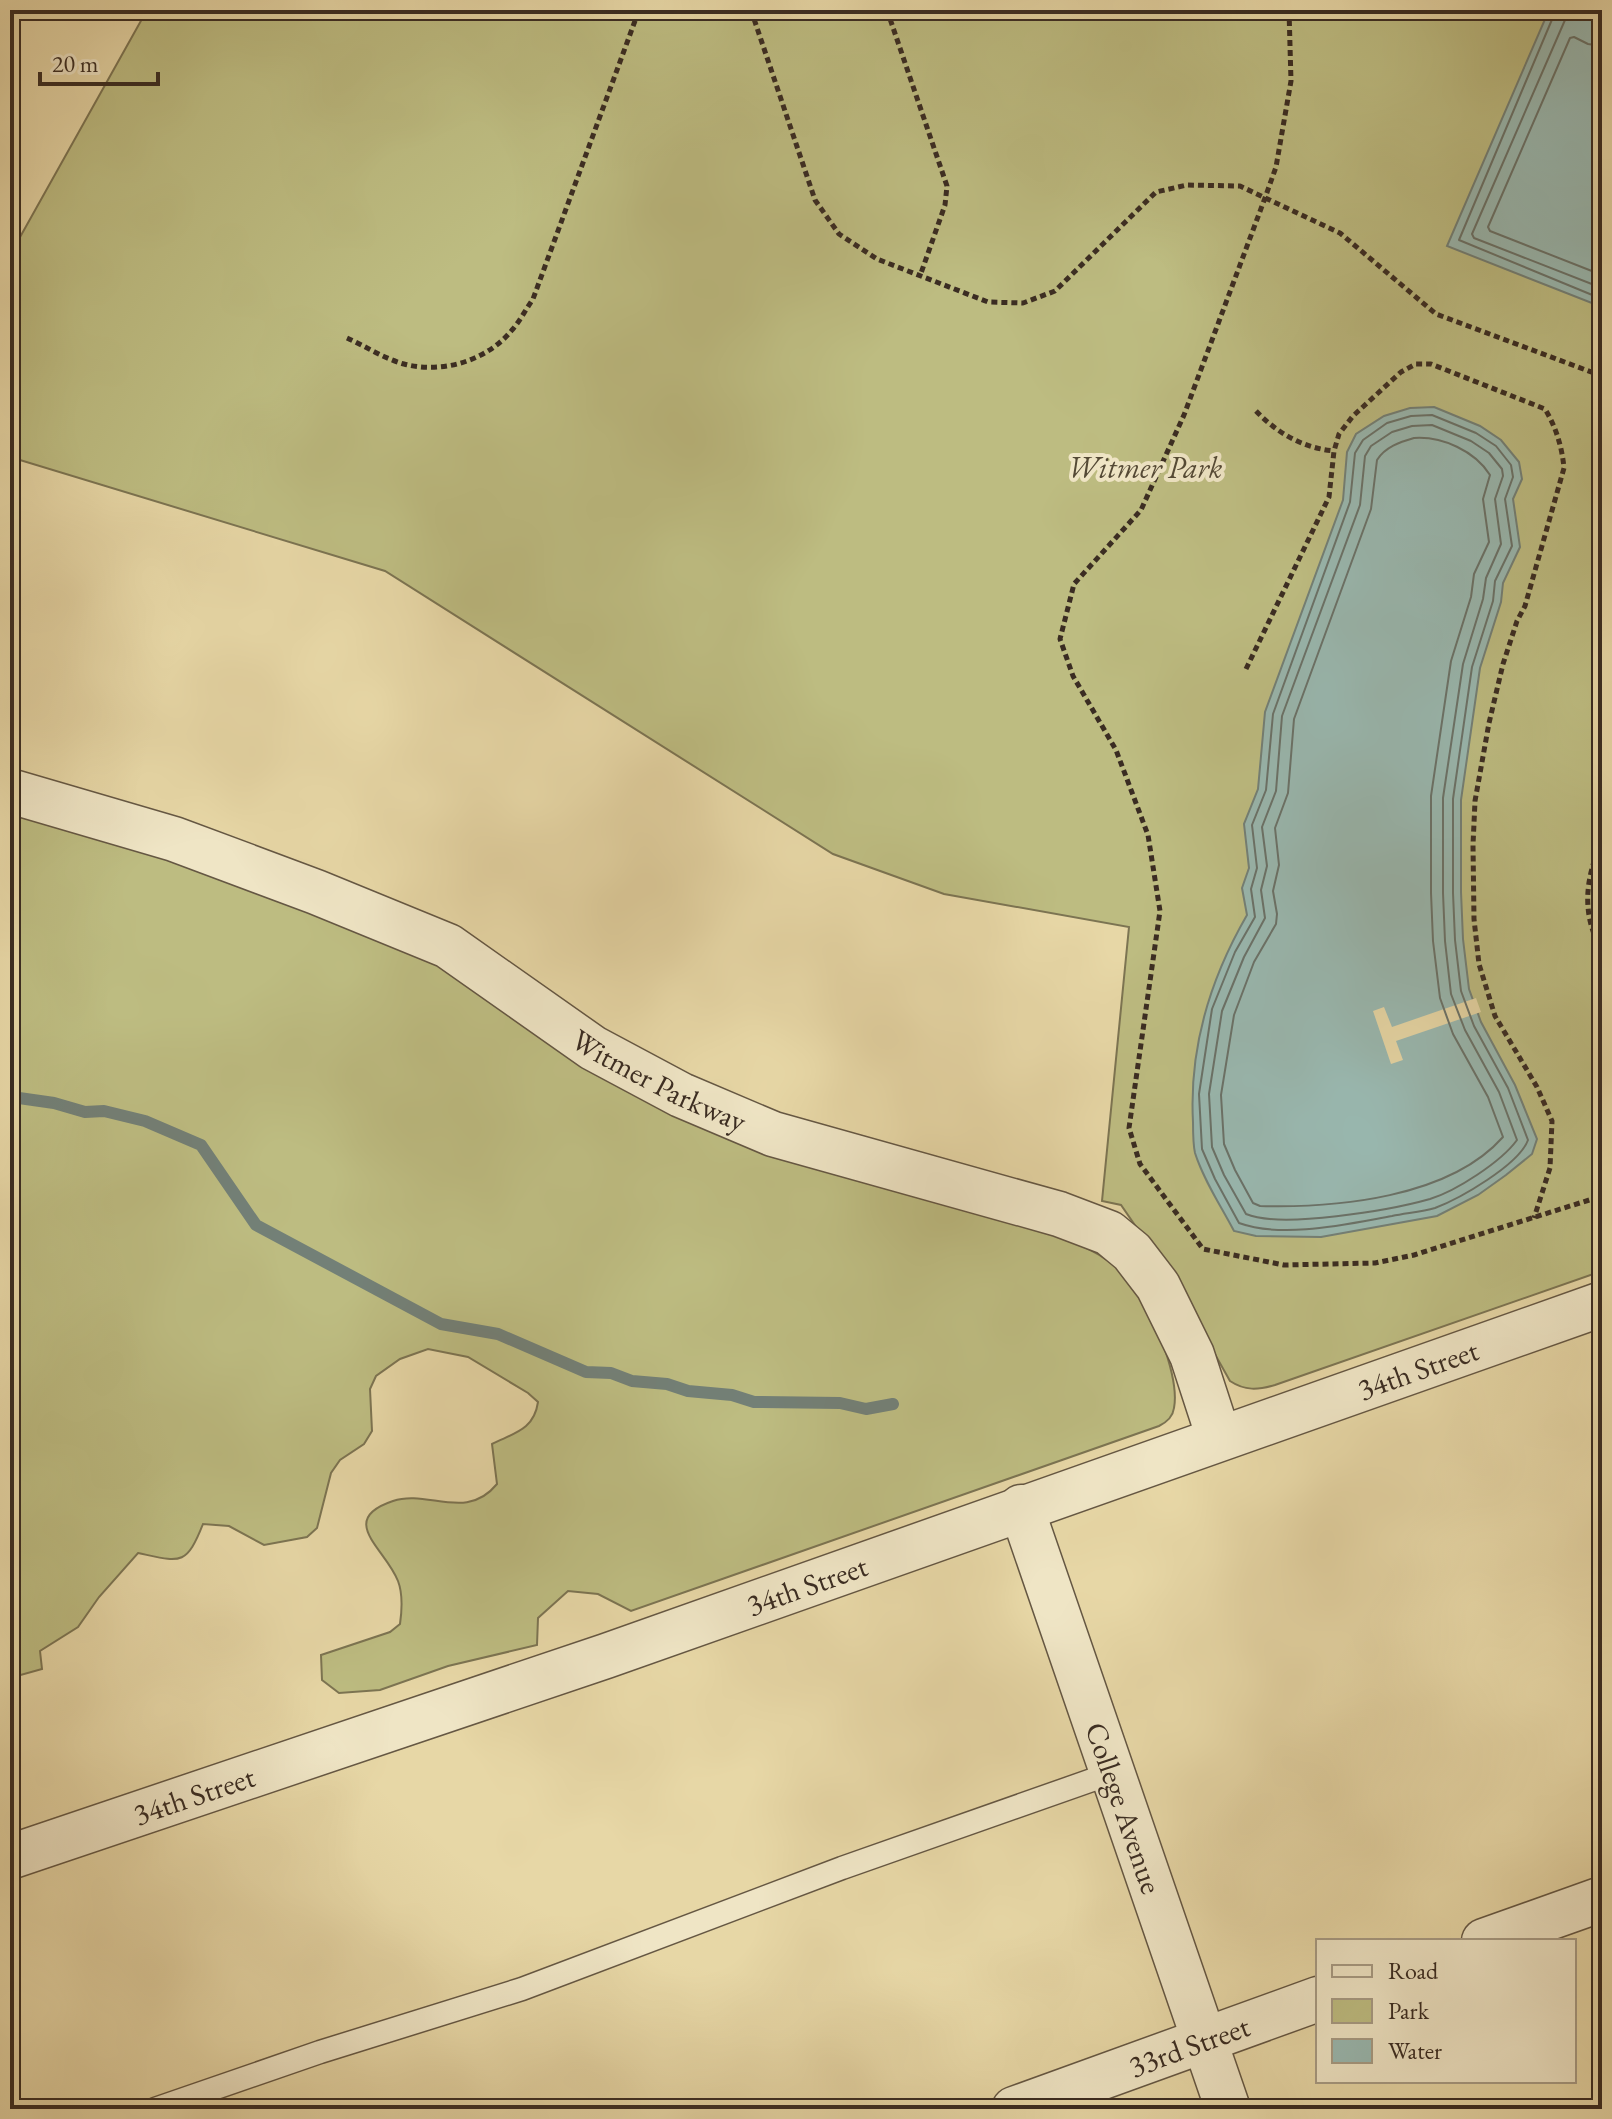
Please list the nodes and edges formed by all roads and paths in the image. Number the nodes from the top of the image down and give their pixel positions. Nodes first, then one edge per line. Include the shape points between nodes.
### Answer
1 (639, 10) edge
2 (887, 10) edge
3 (1289, 10) edge
4 (753, 11) edge
5 (1265, 198) junction
6 (920, 276) junction
7 (347, 338) dead end
8 (1602, 376) edge
9 (1256, 411) dead end
10 (1334, 451) junction
11 (1246, 669) dead end
12 (10, 791) edge
13 (1602, 841) edge
14 (1602, 951) edge
15 (1602, 1196) edge
16 (1534, 1218) junction
17 (1602, 1304) edge
18 (1219, 1438) junction
19 (1021, 1507) junction
20 (1112, 1773) junction
21 (10, 1857) edge
22 (1602, 1899) edge
23 (1490, 1939) edge
24 (1316, 2000) edge
25 (1204, 2042) junction
26 (155, 2109) edge
27 (1014, 2109) edge
28 (1228, 2109) edge

1 - 7 path via 533,299 511,333 461,365 430,367 404,364
2 - 6 path via 947,186
3 - 5 path via 1291,81 1276,167
4 - 6 path via 815,200 839,234 877,259
5 - 6 path via 1240,186 1187,185 1156,192 1055,291 1023,303 988,302
5 - 8 path via 1340,233 1436,314
5 - 16 path via 1184,415 1141,510 1074,584 1060,639 1073,676 1116,750 1143,821 1160,911 1129,1128 1140,1164 1203,1249 1284,1265 1375,1263
9 - 10 path via 1272,428 1302,444
10 - 11 path via 1329,497
10 - 16 path via 1353,416 1401,372 1431,364 1545,409 1563,453 1553,514 1489,723 1473,845 1479,964 1495,1016 1552,1121 1550,1168
12 - 18 street, Witmer Parkway via 174,839 448,946 593,1048 681,1095 773,1134 1059,1214 1109,1233 1158,1286 1192,1355
13 - 14 path via 1586,895 1588,921
15 - 16 path
17 - 18 street, 34th Street
18 - 19 street, 34th Street
19 - 20 street, College Avenue
19 - 21 street, 34th Street via 606,1656
20 - 25 street, College Avenue
20 - 26 lane via 522,1989
22 - 23 street
24 - 25 street, 33rd Street
25 - 27 street, 33rd Street
25 - 28 street, College Avenue

